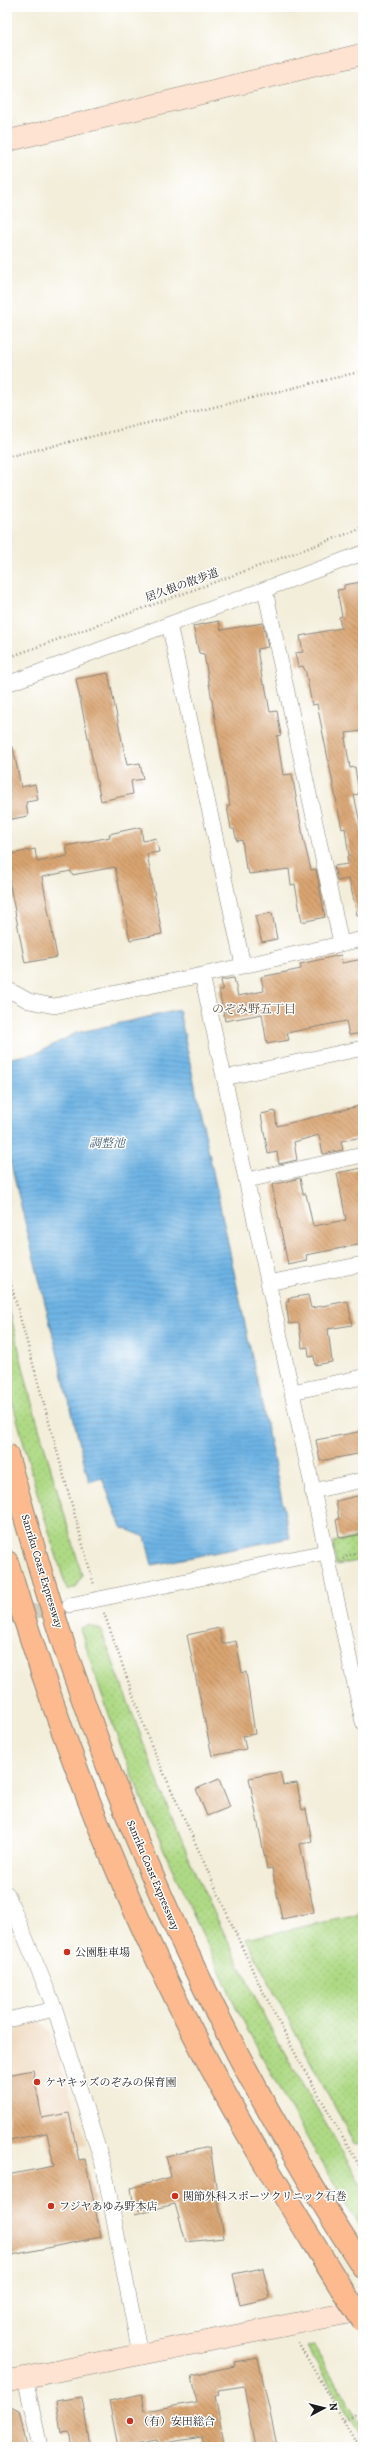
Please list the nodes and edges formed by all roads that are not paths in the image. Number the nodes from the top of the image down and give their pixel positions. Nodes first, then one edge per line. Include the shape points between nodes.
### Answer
1 (363, 54) edge
2 (7, 141) edge
3 (363, 553) edge
4 (265, 590) junction
5 (169, 624) junction
6 (7, 684) edge
7 (363, 939) edge
8 (341, 943) junction
9 (243, 965) junction
10 (202, 975) junction
11 (7, 989) edge
12 (363, 1048) edge
13 (224, 1078) junction
14 (363, 1155) edge
15 (247, 1180) junction
16 (363, 1264) edge
17 (268, 1283) junction
18 (363, 1377) edge
19 (292, 1392) junction
20 (7, 1455) edge
21 (363, 1480) edge
22 (312, 1491) junction
23 (325, 1552) junction
24 (7, 1562) edge
25 (70, 1605) tunnel mouth
26 (363, 1722) edge
27 (7, 1894) edge
28 (55, 2009) junction
29 (7, 2020) edge
30 (363, 2267) edge
31 (363, 2310) edge
32 (363, 2320) edge
33 (140, 2354) junction
34 (16, 2379) edge
35 (40, 2447) edge

1 - 2 street
3 - 4 street
4 - 5 street
4 - 8 street
5 - 6 street
5 - 9 street
7 - 8 street
8 - 9 street
9 - 10 street
10 - 11 street via 54,1006 29,1001
10 - 13 street
12 - 13 street
13 - 15 street
14 - 15 street
15 - 17 street
16 - 17 street
17 - 19 street
18 - 19 street
19 - 22 street
20 - 30 highway, Sanriku Coast Expressway via 71,1668 154,1882 222,2026 256,2089 331,2218
21 - 22 street
22 - 23 street
23 - 25 street
23 - 26 street
24 - 32 highway, bridge via 101,1830 148,1937 229,2101 341,2288
27 - 28 street
28 - 29 street
28 - 33 street via 104,2168
31 - 33 street
33 - 34 street
34 - 35 street

